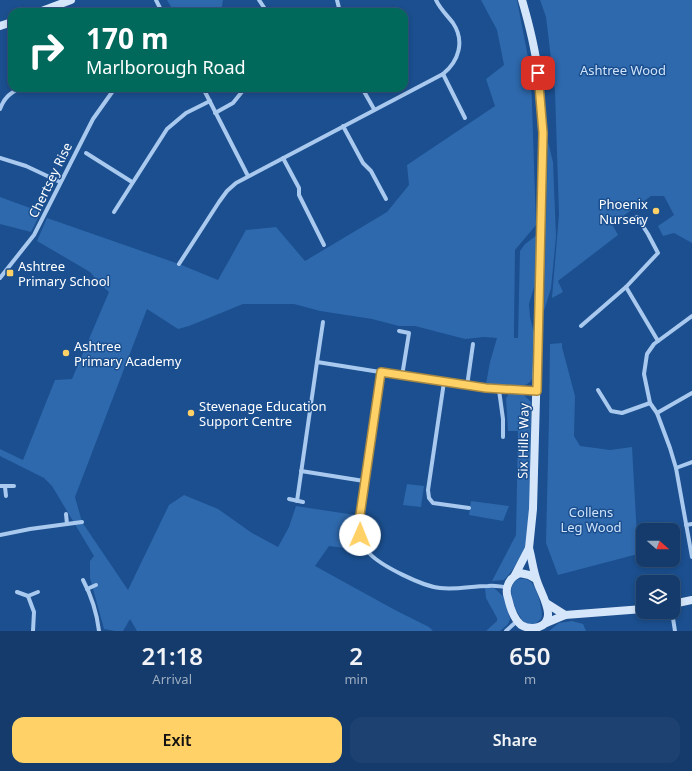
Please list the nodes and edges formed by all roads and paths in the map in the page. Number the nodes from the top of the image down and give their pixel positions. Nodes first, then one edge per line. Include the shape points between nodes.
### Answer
1 (71, 0) edge
2 (436, 0) edge
3 (522, 0) edge
4 (50, 8) edge
5 (443, 74) junction
6 (14, 92) edge
7 (112, 92) edge
8 (205, 92) edge
9 (241, 92) edge
10 (364, 92) edge
11 (408, 92) edge
12 (408, 92) edge
13 (210, 101) junction
14 (0, 109) edge
15 (374, 109) junction
16 (215, 113) junction
17 (465, 118) dead end
18 (342, 126) junction
19 (86, 153) dead end
20 (0, 158) edge
21 (283, 158) junction
22 (248, 176) junction
23 (60, 182) junction
24 (132, 182) junction
25 (386, 198) dead end
26 (114, 212) dead end
27 (637, 217) dead end
28 (324, 245) dead end
29 (180, 264) dead end
30 (0, 278) edge
31 (626, 286) junction
32 (692, 316) edge
33 (323, 322) dead end
34 (581, 326) dead end
35 (399, 331) dead end
36 (658, 341) junction
37 (473, 344) dead end
38 (317, 362) junction
39 (381, 372) junction
40 (402, 376) junction
41 (444, 382) junction
42 (467, 386) junction
43 (499, 390) junction
44 (598, 390) dead end
45 (537, 391) junction
46 (692, 393) edge
47 (650, 403) junction
48 (657, 413) junction
49 (503, 437) dead end
50 (692, 462) edge
51 (676, 468) junction
52 (301, 472) junction
53 (364, 481) junction
54 (0, 486) edge
55 (14, 486) dead end
56 (6, 487) junction
57 (6, 496) dead end
58 (289, 499) dead end
59 (297, 501) junction
60 (302, 502) dead end
61 (469, 508) dead end
62 (66, 514) dead end
63 (82, 522) dead end
64 (68, 524) junction
65 (692, 524) edge
66 (686, 525) junction
67 (0, 535) edge
68 (529, 548) junction
69 (692, 557) edge
70 (515, 575) junction
71 (536, 579) junction
72 (83, 580) dead end
73 (96, 585) dead end
74 (507, 588) junction
75 (87, 589) junction
76 (17, 592) dead end
77 (38, 592) dead end
78 (28, 596) junction
79 (692, 600) edge
80 (546, 603) junction
81 (680, 603) edge
82 (636, 610) edge
83 (565, 615) junction
84 (673, 619) edge
85 (517, 621) junction
86 (546, 623) junction
87 (538, 630) edge
88 (33, 631) edge
89 (99, 631) edge
90 (506, 631) edge
91 (675, 631) edge

1 - 4 street
2 - 5 street via 457,30 459,42 456,60
3 - 45 street, Six Hills Way via 536,59 543,133
5 - 11 street
5 - 17 street
6 - 14 street via 2,102
7 - 23 street, Chertsey Rise via 93,119
8 - 13 street
9 - 16 street via 233,103
10 - 15 street
12 - 15 street
13 - 16 street
13 - 24 street via 186,113 167,129
15 - 18 street
16 - 22 street
18 - 21 street
18 - 25 street
19 - 24 street
20 - 23 street via 26,166
21 - 22 street
21 - 28 street
22 - 29 street via 227,191
23 - 30 street, Chertsey Rise via 33,237
24 - 26 street
27 - 31 street via 658,253
31 - 34 street
31 - 36 street
32 - 36 street
33 - 38 street
35 - 40 street via 409,333
36 - 47 street via 647,354 644,374
37 - 42 street
38 - 39 street
38 - 52 street
39 - 40 street
39 - 53 street
40 - 41 street
41 - 42 street
41 - 61 street via 429,498 433,503
42 - 43 street
43 - 45 street
43 - 49 street
44 - 47 street via 611,411 622,413
45 - 68 street, Six Hills Way via 532,534
46 - 48 street
47 - 48 street
48 - 51 street
50 - 51 street
51 - 66 street
52 - 53 street
52 - 59 street
53 - 74 street via 359,529 362,542 373,556 429,587
54 - 56 street
55 - 56 street
56 - 57 street
58 - 59 street
59 - 60 street
62 - 64 street
63 - 64 street
64 - 67 street
65 - 66 street
66 - 69 street
68 - 70 street, Six Hills Way
68 - 71 street, Six Hills Way
70 - 71 street via 530,575
70 - 74 street
71 - 80 street
72 - 75 street
73 - 75 street
74 - 85 street
75 - 89 street via 98,620
76 - 78 street
77 - 78 street
78 - 88 street via 34,612
79 - 81 street
80 - 83 street
80 - 86 street
82 - 83 street
83 - 86 street
84 - 91 street
85 - 87 street via 526,629
85 - 90 street
86 - 87 street

